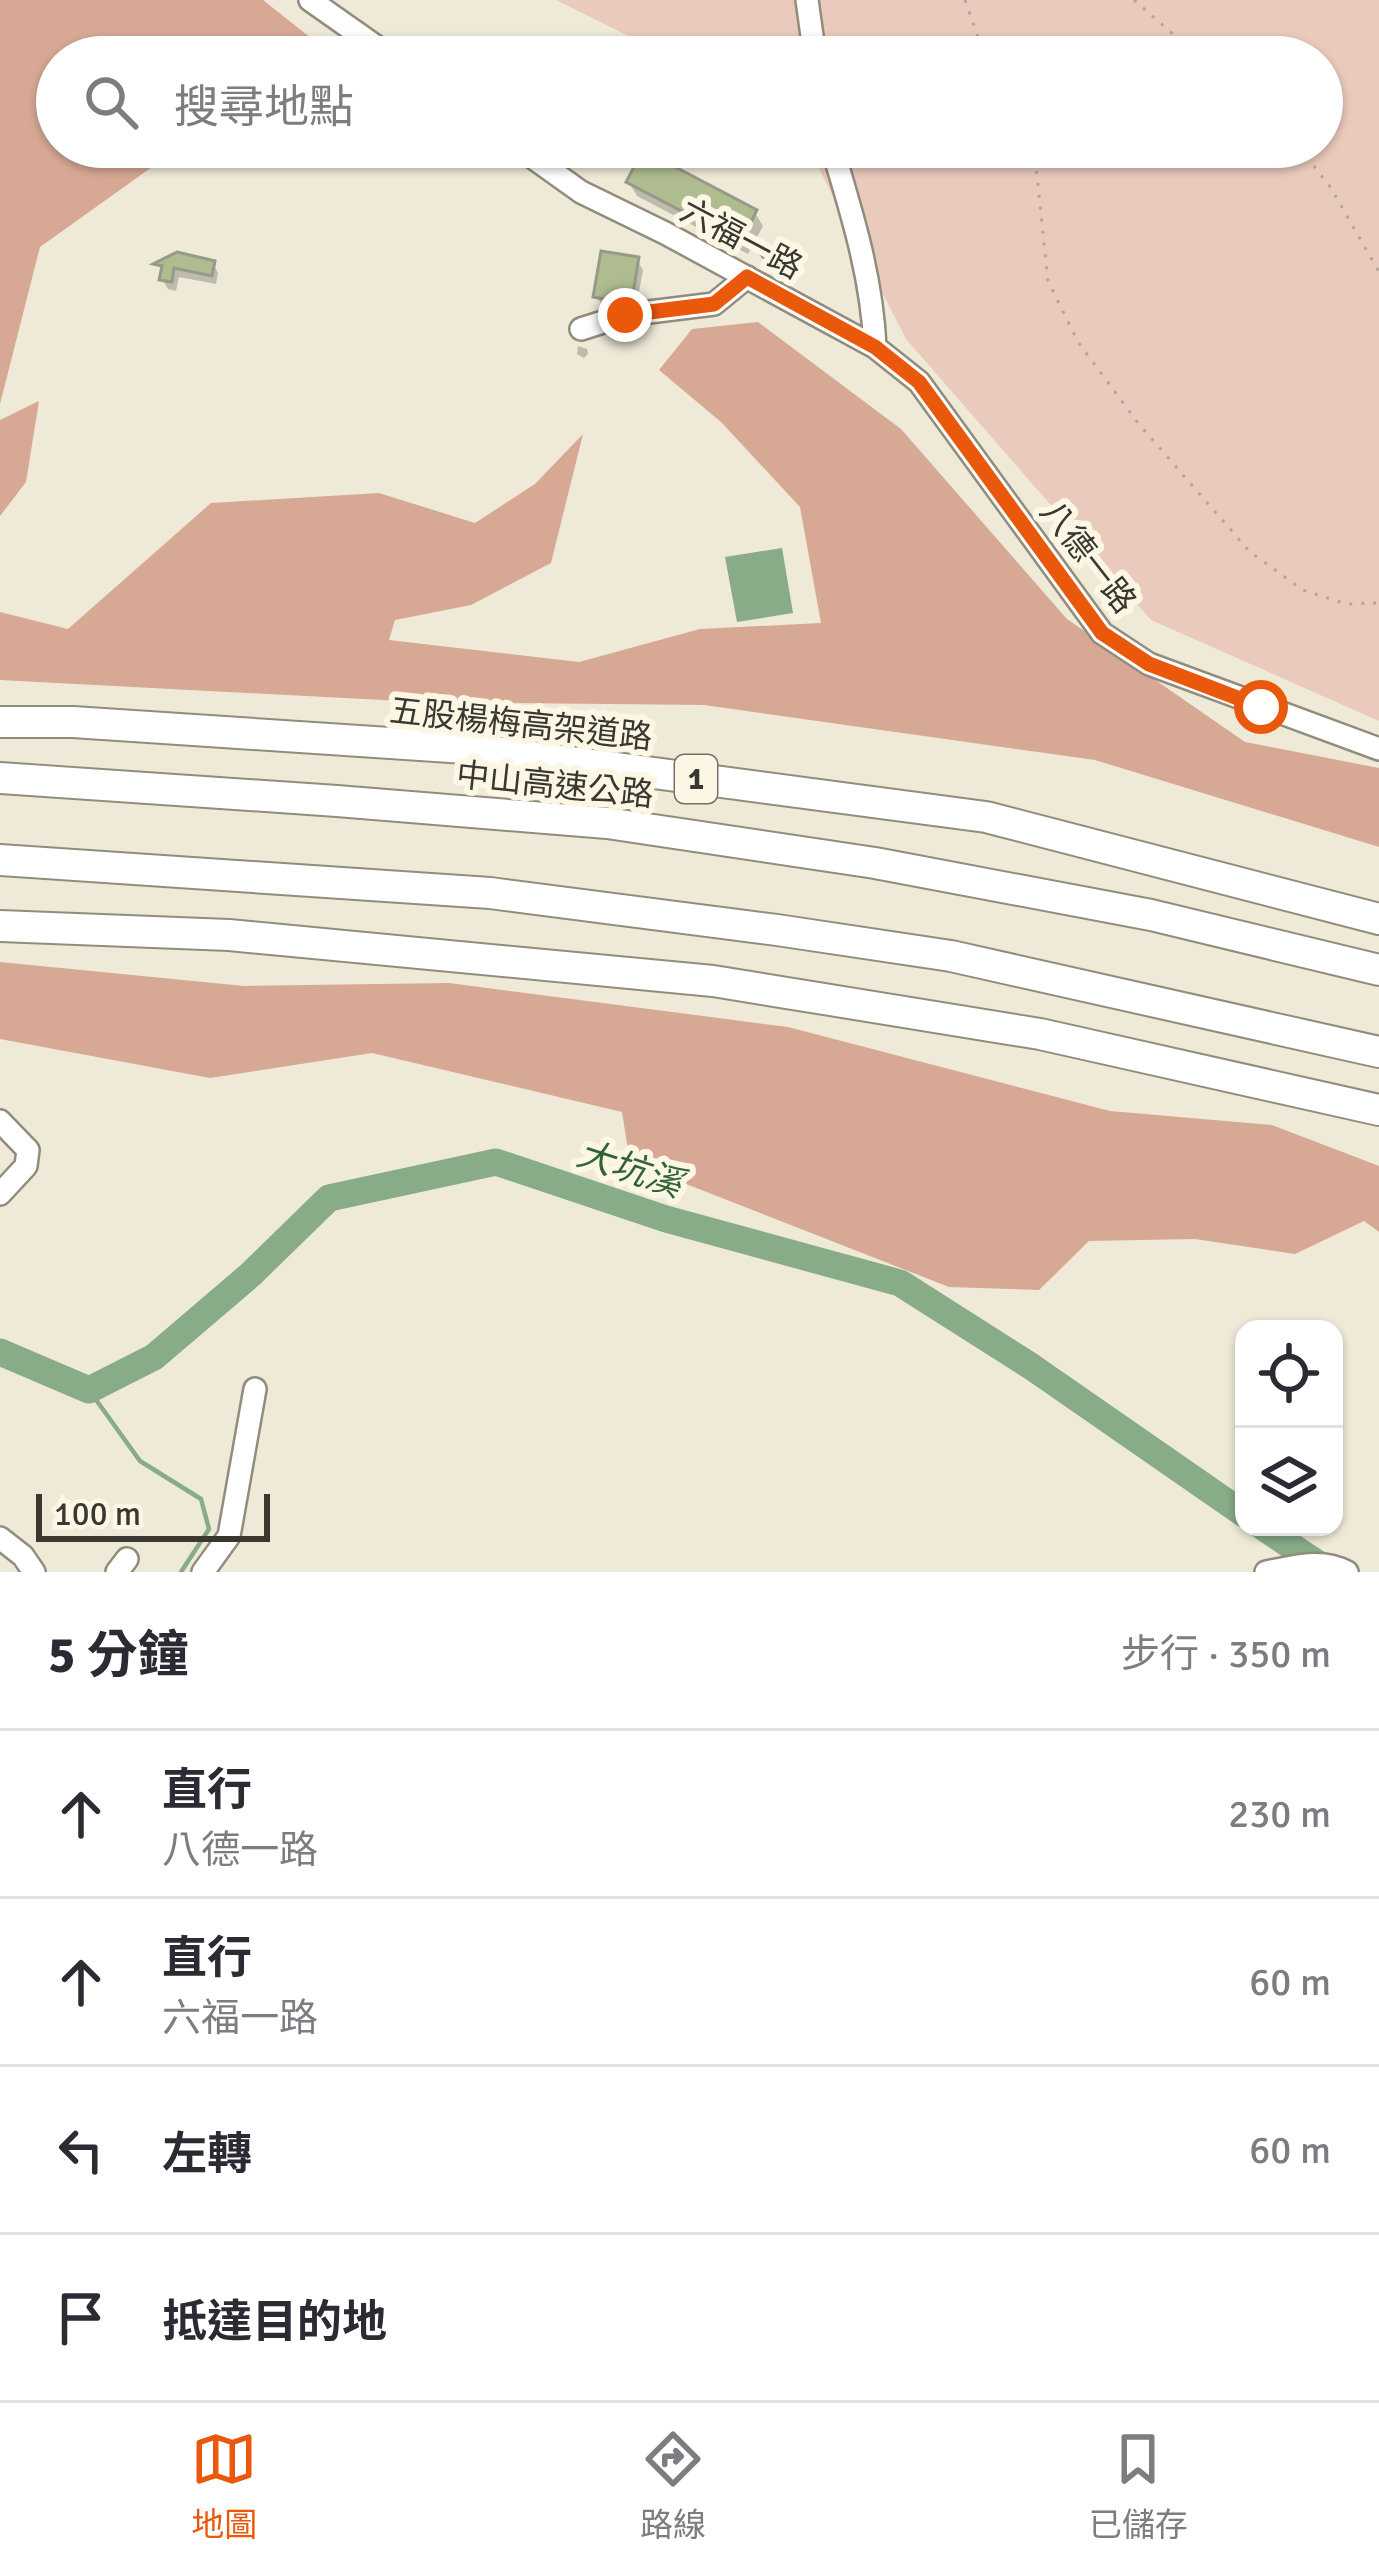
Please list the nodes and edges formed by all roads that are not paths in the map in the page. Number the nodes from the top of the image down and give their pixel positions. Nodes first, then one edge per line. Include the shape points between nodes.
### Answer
1 (310, 0) edge
2 (807, 0) edge
3 (361, 36) edge
4 (812, 36) edge
5 (547, 168) edge
6 (838, 168) edge
7 (747, 277) junction
8 (581, 329) dead end
9 (875, 347) junction
10 (0, 722) edge
11 (1379, 749) edge
12 (0, 778) edge
13 (0, 860) edge
14 (1379, 919) edge
15 (0, 926) edge
16 (1379, 970) edge
17 (1379, 1052) edge
18 (1379, 1110) edge
19 (0, 1121) edge
20 (0, 1194) edge
21 (254, 1388) dead end
22 (0, 1538) edge
23 (34, 1572) edge
24 (203, 1572) edge
25 (1265, 1572) edge
26 (1347, 1572) edge

1 - 3 street
2 - 4 street
5 - 7 street, 六福一路
6 - 9 street via 874,302
7 - 8 street via 714,304
7 - 9 street, 六福一路
9 - 11 street, 八德一路 via 919,382 1102,633 1149,664
10 - 14 highway, 五股楊梅高架道路 / 1 via 465,748 986,817
12 - 16 highway, 中山高速公路 / 1 via 607,823 1150,915
13 - 17 highway via 490,893 777,929 951,956
15 - 18 highway via 229,935 713,981 1040,1034
19 - 20 street via 28,1150 26,1166
21 - 24 street via 229,1536
22 - 23 street
25 - 26 street via 1314,1564

